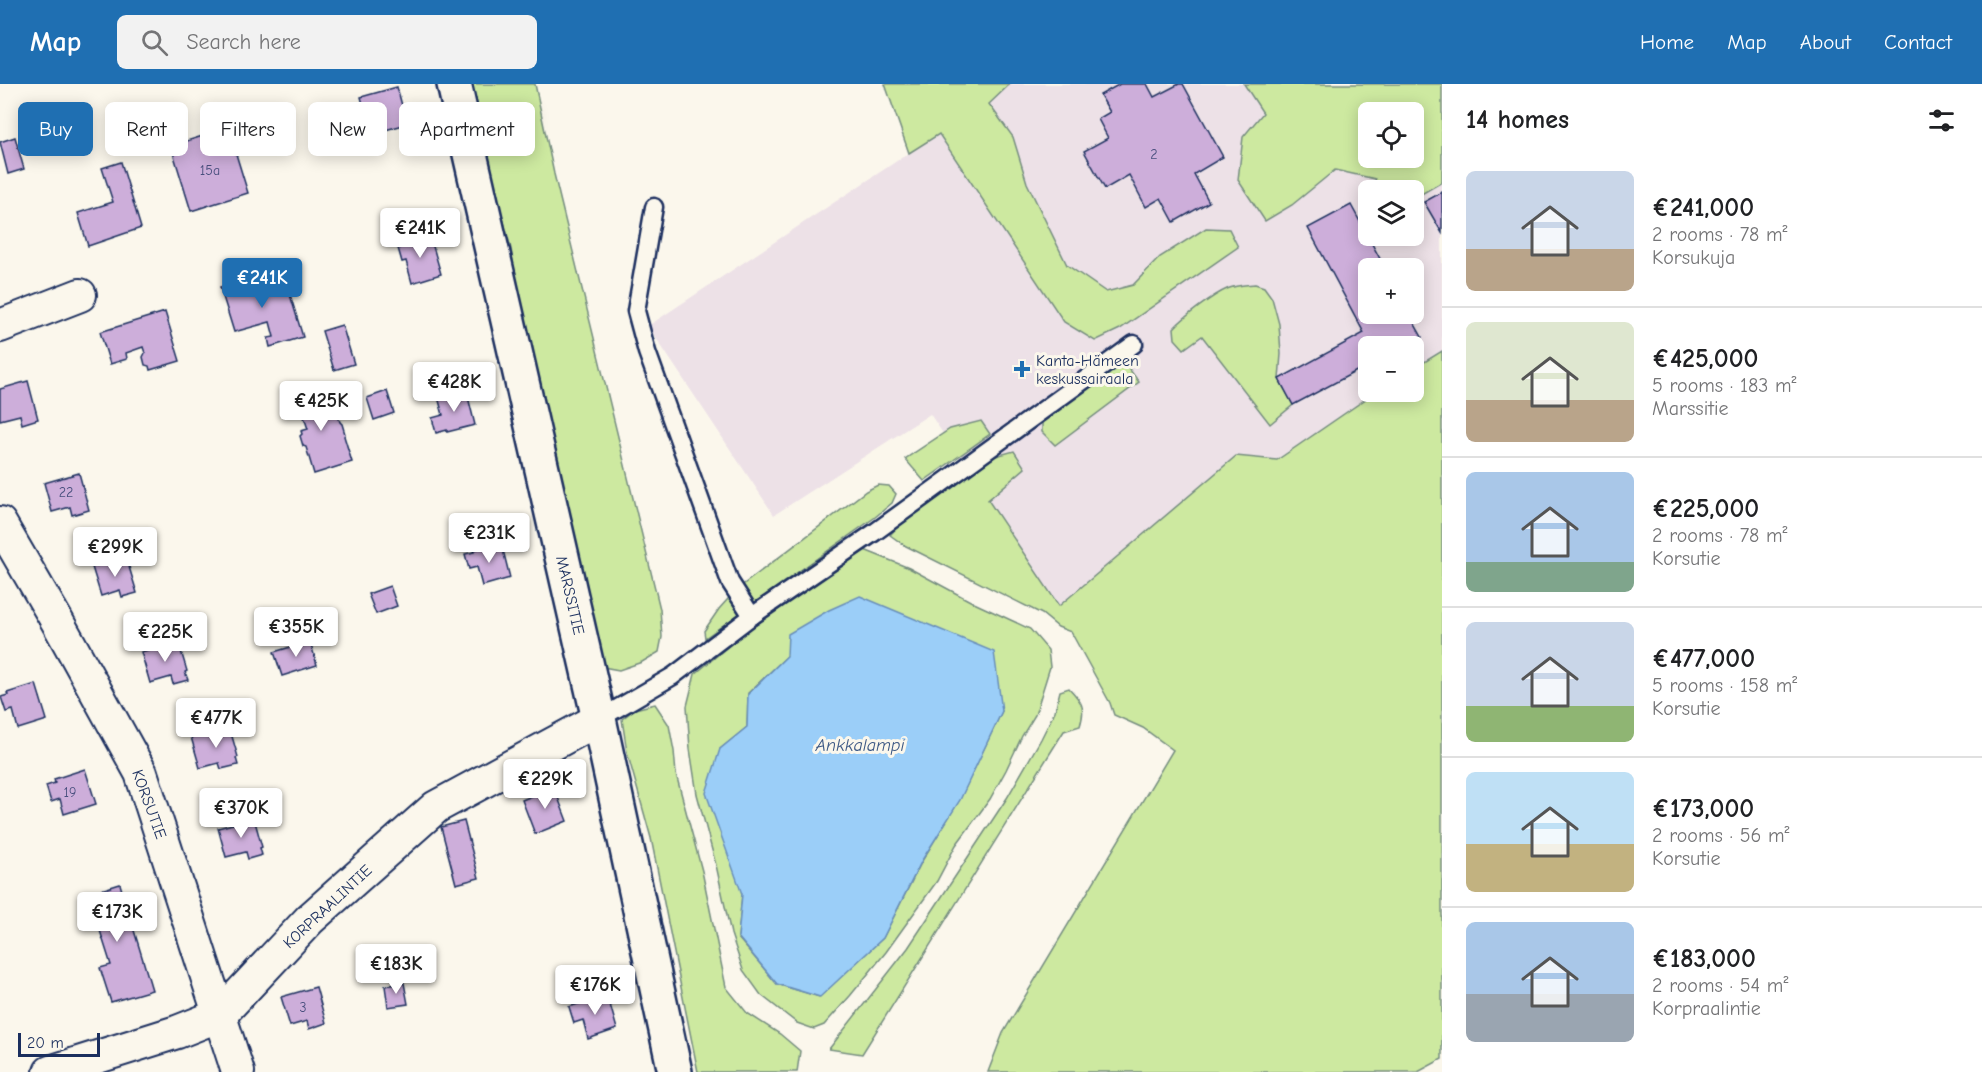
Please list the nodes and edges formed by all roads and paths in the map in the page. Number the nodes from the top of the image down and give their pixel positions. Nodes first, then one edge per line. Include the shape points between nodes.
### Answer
1 (454, 84) edge
2 (654, 207) dead end
3 (80, 295) dead end
4 (0, 326) edge
5 (1134, 344) dead end
6 (0, 523) edge
7 (752, 616) junction
8 (599, 719) junction
9 (219, 1015) junction
10 (50, 1072) edge
11 (238, 1072) edge
12 (675, 1072) edge

1 - 8 main road, MARSSITIE
2 - 7 lane via 636,311 647,352 730,582
3 - 4 street
5 - 7 lane
6 - 9 street, KORSUTIE via 141,773
7 - 8 lane via 673,676
8 - 9 street, KORPRAALINTIE via 436,807 310,919
8 - 12 main road, MARSSITIE
9 - 10 street, KORPRAALINTIE
9 - 11 street, KORSUTIE

